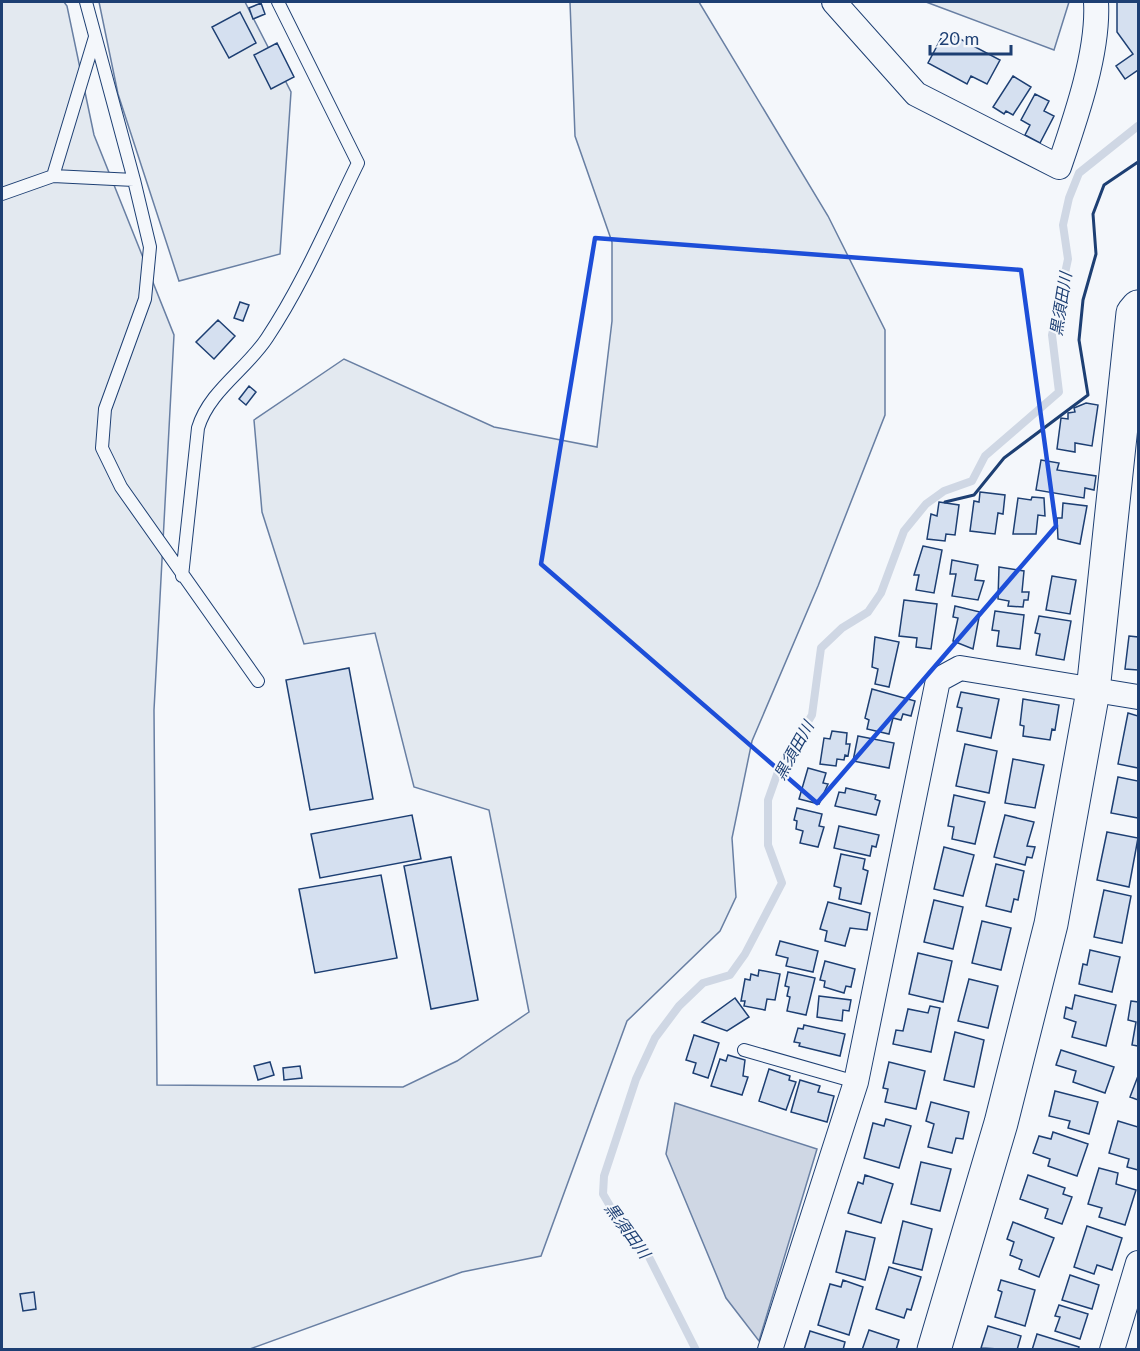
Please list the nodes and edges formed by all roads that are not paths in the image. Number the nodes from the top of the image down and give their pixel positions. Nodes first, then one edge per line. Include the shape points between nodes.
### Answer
1 (86, 2) edge
2 (278, 2) edge
3 (834, 2) edge
4 (1096, 2) edge
5 (95, 36) junction
6 (52, 176) junction
7 (134, 180) junction
8 (2, 194) edge
9 (1138, 307) edge
10 (182, 576) junction
11 (258, 681) dead end
12 (1093, 691) junction
13 (1138, 697) edge
14 (744, 1050) dead end
15 (856, 1082) junction
16 (1138, 1263) edge
17 (1135, 1289) edge
18 (1116, 1347) edge
19 (770, 1350) edge
20 (934, 1350) edge

1 - 5 lane
2 - 10 lane via 358,163 278,321 202,414
3 - 4 street via 916,94 1059,167 1089,65
5 - 6 lane
5 - 7 lane
6 - 7 lane
6 - 8 lane
7 - 10 lane via 150,247 145,299 105,410 102,448 121,487
9 - 12 street via 1132,313
10 - 11 lane
12 - 13 street
12 - 15 street via 960,668 938,680
12 - 20 street via 1051,924 1001,1123
14 - 15 lane
15 - 19 street
16 - 17 street
17 - 18 street

